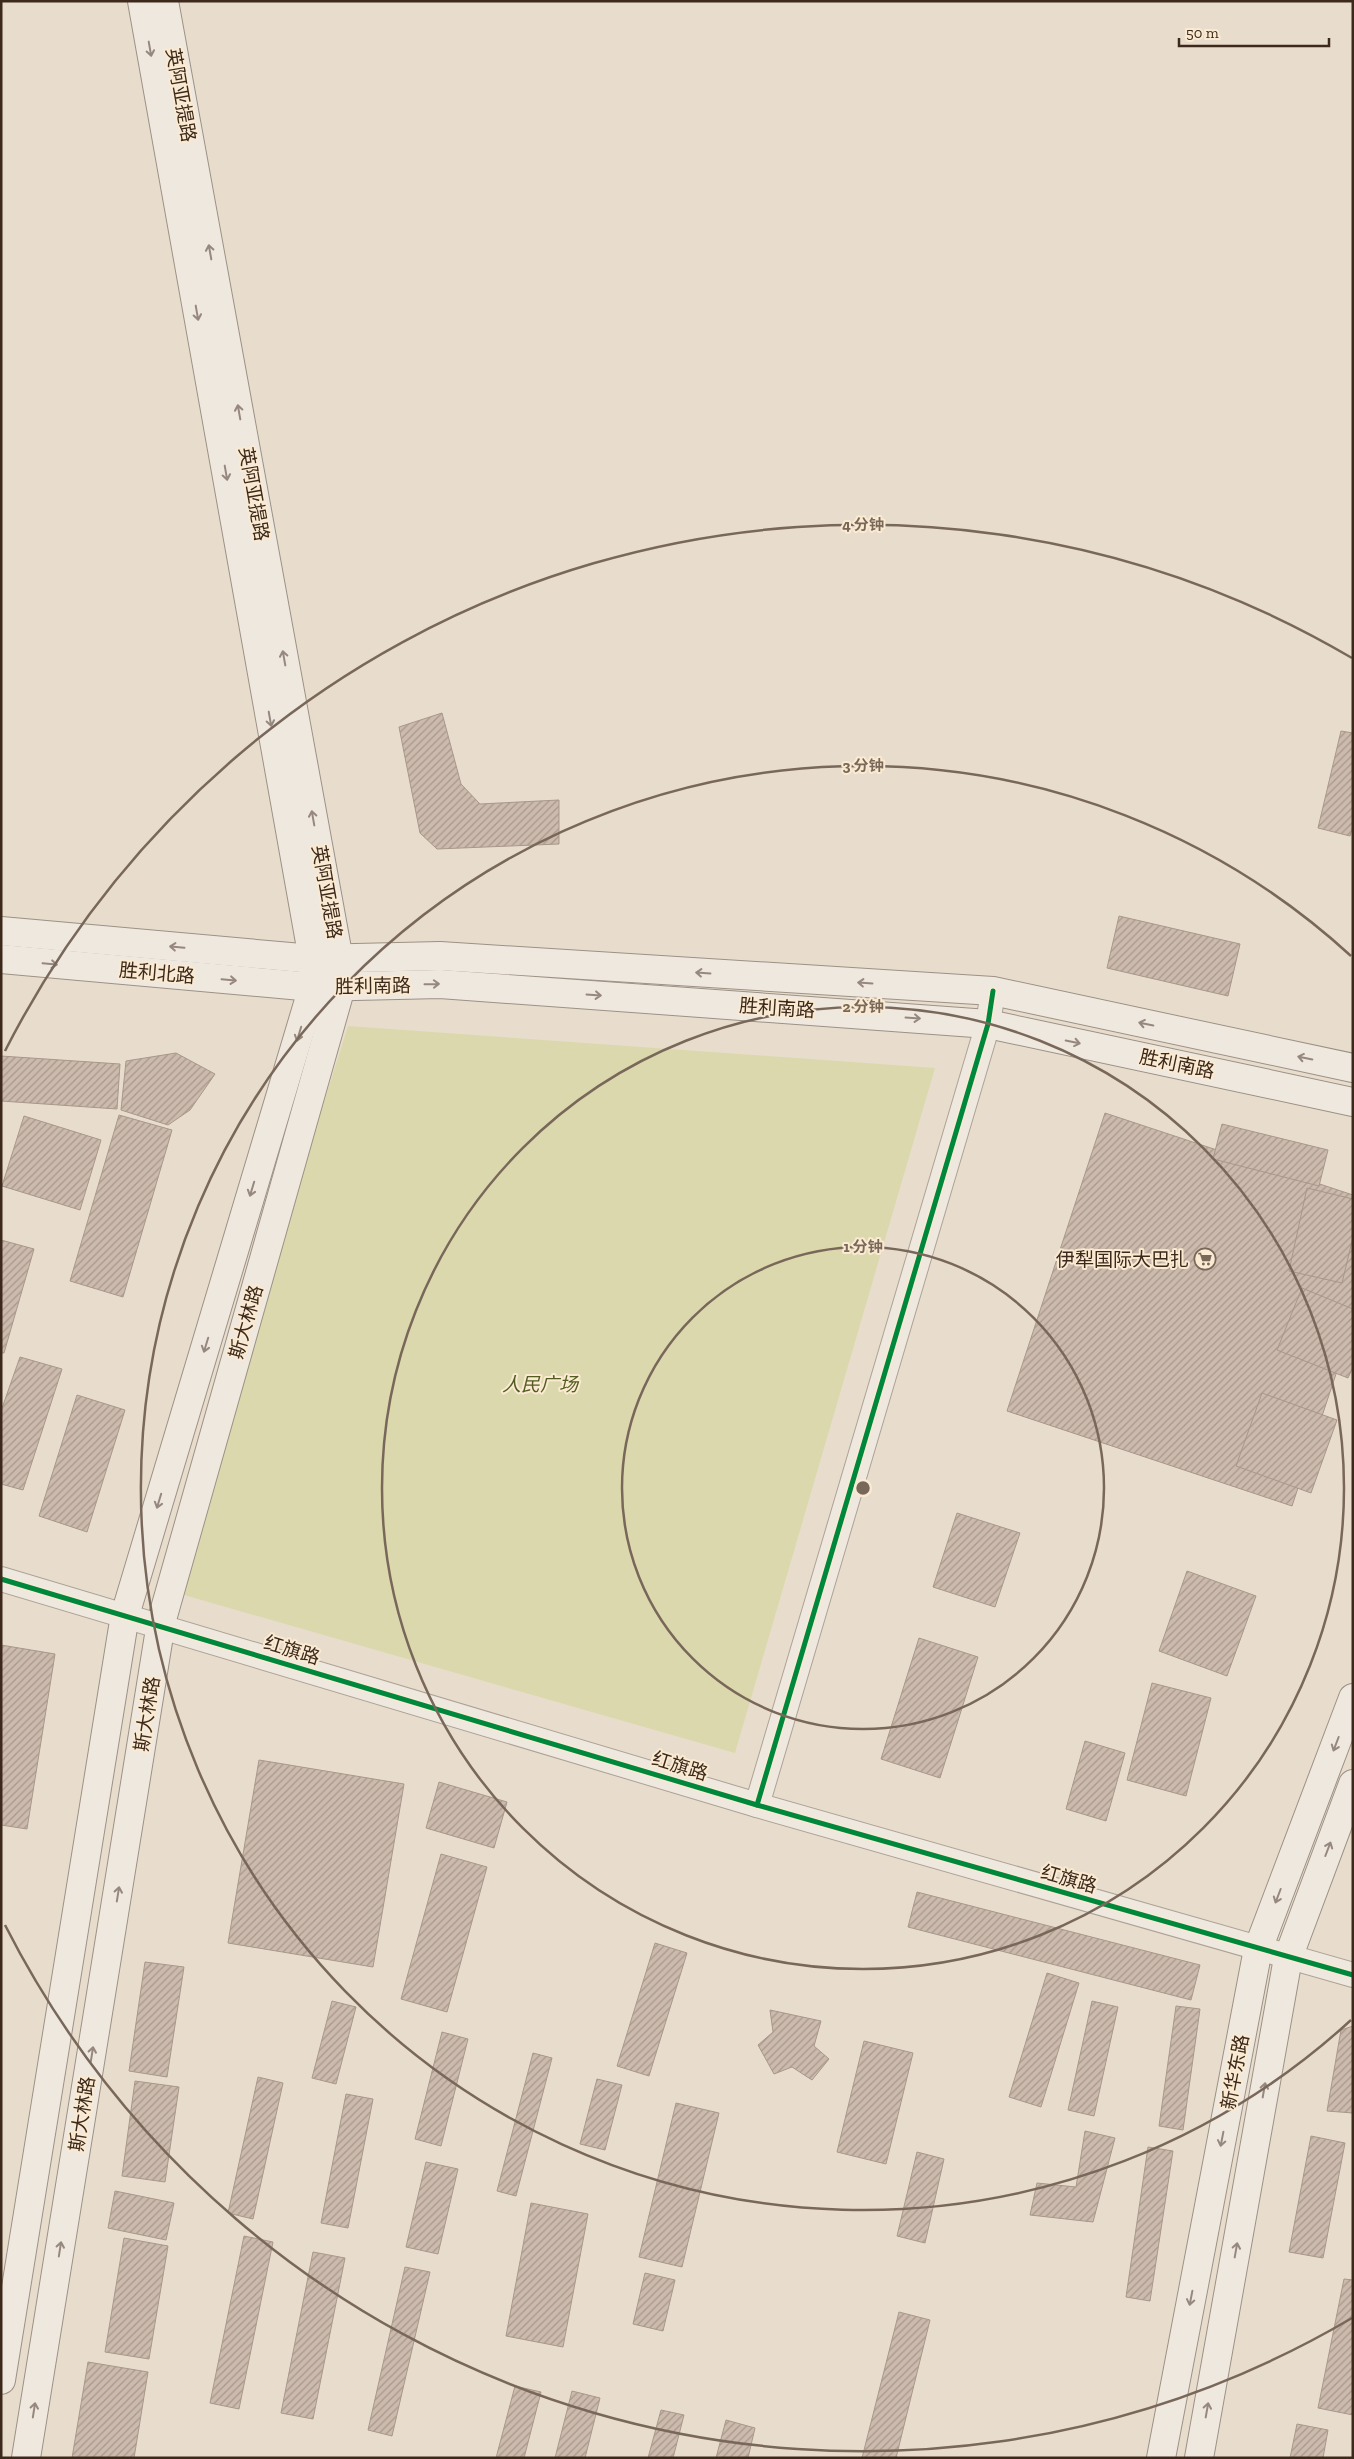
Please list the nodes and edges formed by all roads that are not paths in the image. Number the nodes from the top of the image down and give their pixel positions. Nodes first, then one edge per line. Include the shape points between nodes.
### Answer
1 (142, 1) edge
2 (164, 1) edge
3 (1, 931) edge
4 (1, 959) edge
5 (313, 959) junction
6 (339, 960) junction
7 (313, 987) junction
8 (341, 987) junction
9 (992, 991) junction
10 (988, 1024) junction
11 (1353, 1068) edge
12 (1353, 1102) edge
13 (1, 1579) edge
14 (125, 1615) junction
15 (161, 1627) junction
16 (1353, 1698) edge
17 (1353, 1784) edge
18 (757, 1805) junction
19 (1258, 1949) junction
20 (1288, 1957) junction
21 (1353, 1975) edge
22 (1, 2380) edge
23 (26, 2458) edge
24 (1161, 2458) edge
25 (1199, 2458) edge

1 -> 5 main road, 英阿亚提路
6 -> 2 main road, 英阿亚提路
5 -> 3 main road, 胜利北路
4 -> 7 main road, 胜利北路
5 - 6 main road, 胜利南路
5 - 7 main road, 英阿亚提路
6 - 8 main road, 英阿亚提路
9 -> 6 main road, 胜利南路 via 440,956
7 - 8 main road, 胜利南路
7 -> 14 main road, 斯大林路
8 -> 10 main road, 胜利南路 via 440,984
8 - 15 main road, 斯大林路
9 - 10 street
11 -> 9 main road, 胜利南路
10 -> 12 main road, 胜利南路
10 - 18 street
13 - 14 street, 红旗路
14 - 15 street, 红旗路
14 - 22 main road, 斯大林路
15 - 18 street, 红旗路
23 -> 15 main road, 斯大林路
16 -> 19 main road, 新华东路
20 -> 17 main road, 新华东路
18 - 19 street, 红旗路
19 - 20 street, 红旗路
19 -> 24 main road, 新华东路
20 - 21 street, 红旗路
25 -> 20 main road, 新华东路

